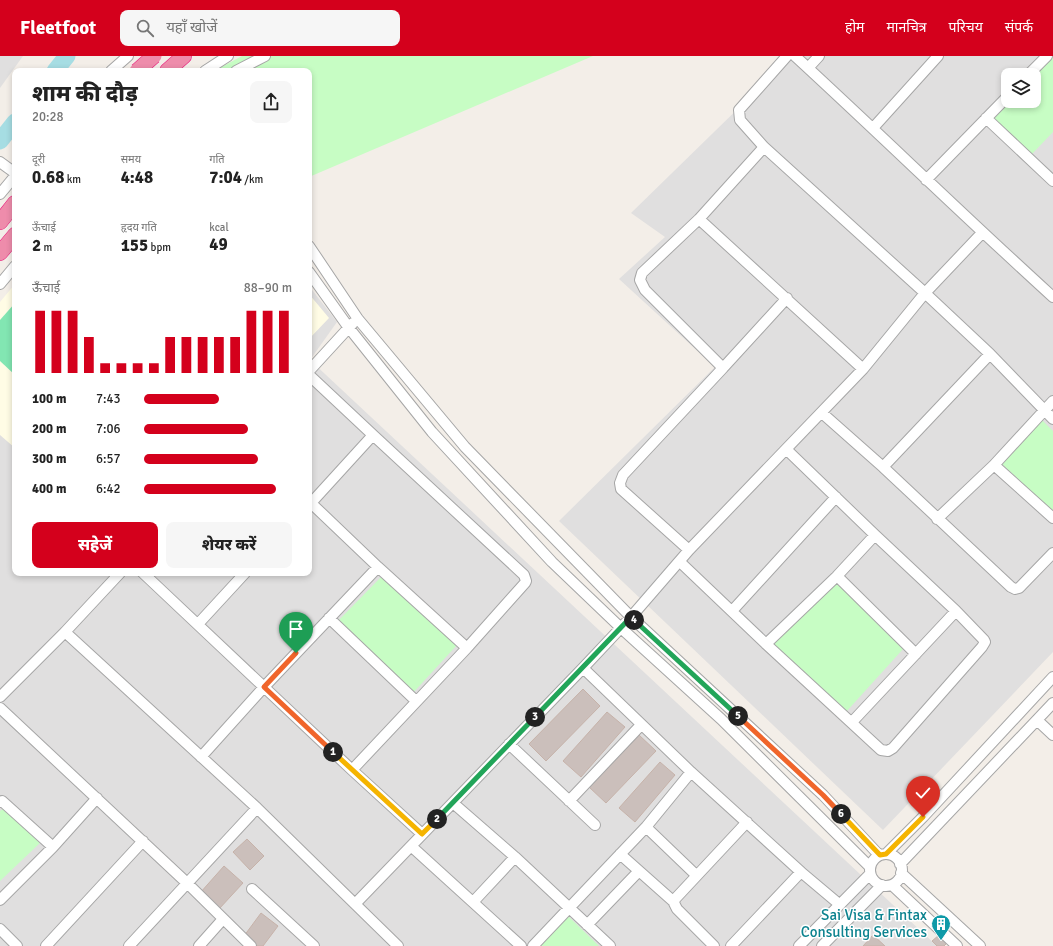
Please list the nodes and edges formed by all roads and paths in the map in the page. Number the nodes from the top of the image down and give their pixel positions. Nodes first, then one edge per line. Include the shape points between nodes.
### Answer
1 (128, 56) edge
2 (151, 56) edge
3 (154, 56) edge
4 (184, 56) edge
5 (228, 56) edge
6 (265, 56) edge
7 (787, 56) edge
8 (795, 56) edge
9 (819, 56) edge
10 (938, 56) edge
11 (1047, 56) edge
12 (114, 68) edge
13 (140, 68) edge
14 (161, 68) edge
15 (170, 68) edge
16 (210, 68) edge
17 (242, 68) edge
18 (808, 68) junction
19 (1035, 68) edge
20 (1001, 103) edge
21 (986, 118) junction
22 (873, 128) junction
23 (764, 147) junction
24 (0, 162) edge
25 (12, 172) edge
26 (12, 178) edge
27 (926, 180) junction
28 (1053, 181) edge
29 (0, 194) edge
30 (12, 207) edge
31 (699, 219) junction
32 (0, 222) edge
33 (982, 233) junction
34 (12, 239) edge
35 (312, 250) edge
36 (0, 253) edge
37 (12, 270) edge
38 (312, 276) edge
39 (0, 284) edge
40 (925, 293) junction
41 (1053, 297) edge
42 (787, 298) junction
43 (358, 319) junction
44 (349, 328) junction
45 (990, 354) junction
46 (312, 368) edge
47 (723, 368) junction
48 (863, 369) junction
49 (312, 378) edge
50 (1053, 401) edge
51 (1044, 411) junction
52 (822, 413) junction
53 (1053, 419) edge
54 (373, 435) junction
55 (787, 450) junction
56 (994, 465) junction
57 (883, 467) junction
58 (836, 497) junction
59 (312, 502) edge
60 (312, 506) edge
61 (1053, 518) edge
62 (937, 519) junction
63 (875, 535) junction
64 (689, 550) junction
65 (1053, 553) edge
66 (680, 562) junction
67 (378, 567) junction
68 (117, 576) edge
69 (147, 576) edge
70 (243, 576) edge
71 (837, 576) junction
72 (732, 611) junction
73 (956, 611) junction
74 (631, 617) junction
75 (329, 618) junction
76 (198, 624) junction
77 (621, 628) junction
78 (65, 632) junction
79 (766, 644) junction
80 (467, 648) junction
81 (916, 654) junction
82 (583, 668) junction
83 (1053, 677) edge
84 (264, 687) junction
85 (0, 697) edge
86 (416, 701) junction
87 (1053, 703) edge
88 (0, 708) edge
89 (1037, 720) junction
90 (852, 722) junction
91 (641, 725) junction
92 (1053, 735) edge
93 (509, 744) junction
94 (201, 757) junction
95 (352, 770) junction
96 (691, 772) junction
97 (97, 798) junction
98 (1, 801) edge
99 (569, 801) junction
100 (452, 803) junction
101 (257, 808) junction
102 (747, 822) junction
103 (595, 825) dead end
104 (646, 827) junction
105 (422, 834) junction
106 (143, 841) junction
107 (411, 846) junction
108 (53, 847) junction
109 (620, 854) junction
110 (883, 855) junction
111 (514, 858) junction
112 (900, 869) junction
113 (639, 870) junction
114 (870, 870) junction
115 (801, 872) junction
116 (696, 875) junction
117 (187, 883) junction
118 (887, 885) junction
119 (252, 889) dead end
120 (0, 900) edge
121 (474, 901) junction
122 (674, 902) junction
123 (355, 904) junction
124 (839, 904) junction
125 (569, 908) junction
126 (223, 920) junction
127 (587, 925) junction
128 (0, 928) edge
129 (17, 946) edge
130 (46, 946) edge
131 (129, 946) edge
132 (200, 946) edge
133 (252, 946) edge
134 (314, 946) edge
135 (398, 946) edge
136 (522, 946) edge
137 (533, 946) edge
138 (610, 946) edge
139 (714, 946) edge
140 (731, 946) edge
141 (800, 946) edge
142 (822, 946) edge
143 (957, 946) edge
144 (980, 946) edge

1 - 12 street
2 - 14 highway
3 - 13 highway, bridge
4 - 15 highway
5 - 16 street
6 - 17 street
7 - 23 street via 739,110 740,120
8 - 18 street
9 - 18 street
10 - 22 street
11 - 19 street
18 - 22 street
20 - 21 street
21 - 27 street
21 - 28 street
22 - 27 street
23 - 31 street
23 - 40 street
24 - 25 street
26 - 29 street
27 - 33 street
30 - 32 highway
31 - 42 street
31 - 47 street via 642,273 640,280 645,290
33 - 40 street
33 - 41 street
34 - 36 highway
35 - 43 street
37 - 39 street
38 - 44 street
40 - 45 street
40 - 48 street
42 - 47 street
42 - 48 street
43 - 44 street
43 - 74 street via 465,447
44 - 46 street
44 - 77 street via 432,432 552,562
45 - 51 street
45 - 57 street
47 - 64 street via 620,483 621,489
48 - 52 street
49 - 54 street
50 - 51 street
51 - 53 street
51 - 56 street
52 - 55 street
52 - 57 street
54 - 59 street
54 - 80 street via 524,575 525,583
55 - 58 street
55 - 64 street
56 - 61 street
56 - 62 street
57 - 62 street
58 - 63 street
58 - 72 street
60 - 67 street
62 - 65 street via 1015,589 1019,588
63 - 71 street
63 - 73 street
64 - 66 street
66 - 72 street
66 - 74 street
67 - 75 street
67 - 80 street
68 - 78 street
69 - 76 street
70 - 76 street
71 - 79 street
71 - 81 street
72 - 79 street
73 - 81 street
73 - 90 street via 984,640 984,644 893,748 888,751 881,750
74 - 77 street
74 - 110 street via 823,795
75 - 84 street
75 - 86 street
76 - 84 street
77 - 82 street
77 - 114 street via 721,719
78 - 85 street
78 - 94 street
79 - 90 street
80 - 86 street
81 - 90 street
82 - 91 street
82 - 93 street
83 - 110 street via 923,817
84 - 94 street
84 - 95 street
86 - 95 street
87 - 89 street
88 - 97 street
89 - 92 street
89 - 112 street
91 - 96 street
91 - 99 street
93 - 99 street
93 - 100 street
94 - 101 street
95 - 105 street
96 - 102 street
96 - 104 street
97 - 106 street
97 - 108 street
98 - 108 street
99 - 103 street
100 - 105 street
100 - 111 street
101 - 117 street
101 - 123 street
102 - 115 street
102 - 116 street
104 - 109 street
104 - 116 street
105 - 107 street
106 - 117 street
106 - 130 street
107 - 121 street
107 - 123 street
108 - 120 street
109 - 113 street
109 - 125 street
110 - 112 street via 892,855 897,859
110 - 114 street via 874,859
111 - 121 street
111 - 125 street
112 - 118 street via 897,881
112 - 144 street
113 - 122 street
113 - 127 street
114 - 118 street via 874,881
114 - 124 street
115 - 124 street
115 - 140 street
116 - 122 street
117 - 126 street
117 - 131 street
118 - 142 street
118 - 143 street
119 - 134 street
121 - 136 street
122 - 139 street via 677,909
123 - 135 street
124 - 141 street
125 - 127 street
125 - 137 street
126 - 132 street
126 - 133 street
127 - 138 street
128 - 129 street

